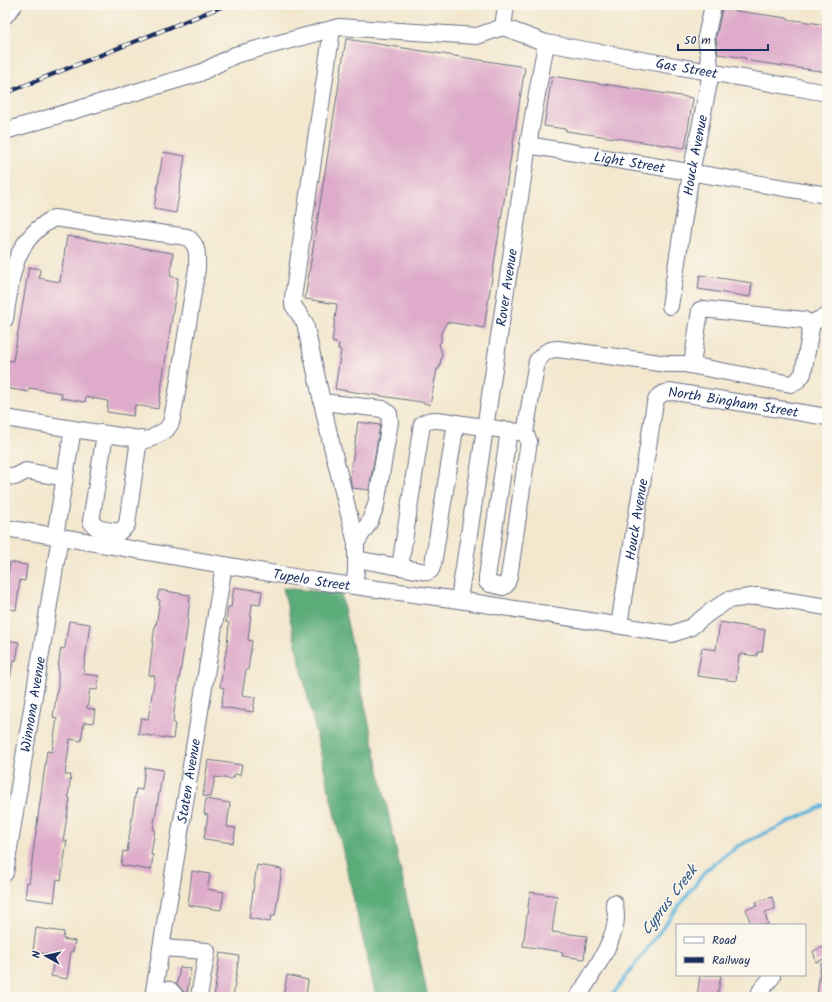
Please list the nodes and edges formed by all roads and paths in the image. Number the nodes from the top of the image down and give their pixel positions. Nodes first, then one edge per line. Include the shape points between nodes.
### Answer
1 (14, 5) edge
2 (506, 5) edge
3 (713, 5) edge
4 (5, 16) edge
5 (503, 27) junction
6 (332, 29) junction
7 (546, 43) junction
8 (711, 73) junction
9 (827, 93) edge
10 (5, 131) edge
11 (528, 145) junction
12 (691, 173) junction
13 (827, 196) edge
14 (670, 306) dead end
15 (827, 316) edge
16 (5, 319) edge
17 (809, 324) junction
18 (692, 365) junction
19 (322, 402) junction
20 (653, 414) joint
21 (827, 417) edge
22 (5, 418) edge
23 (456, 422) junction
24 (485, 426) junction
25 (73, 429) junction
26 (509, 430) junction
27 (526, 433) junction
28 (105, 434) junction
29 (139, 439) junction
30 (5, 475) edge
31 (65, 478) junction
32 (5, 528) edge
33 (58, 536) junction
34 (467, 542) junction
35 (356, 543) junction
36 (492, 545) junction
37 (356, 559) junction
38 (224, 566) junction
39 (400, 567) junction
40 (354, 586) junction
41 (459, 600) junction
42 (827, 607) edge
43 (619, 625) junction
44 (5, 873) edge
45 (614, 903) dead end
46 (161, 948) junction
47 (772, 977) dead end
48 (154, 993) edge
49 (176, 997) edge
50 (199, 997) edge
51 (578, 997) edge
52 (758, 997) edge

1 - 4 street
2 - 5 street
3 - 8 street, Houck Avenue via 706,37
5 - 6 street via 477,36 339,27
5 - 7 street
6 - 10 street via 234,55 200,73
6 - 19 street via 293,298 294,305 305,323
7 - 8 street, Gas Street
7 - 11 street, Rover Avenue
8 - 9 street, Gas Street
8 - 12 street, Houck Avenue
11 - 12 street, Light Street
11 - 24 street, Rover Avenue
12 - 13 street, Light Street
12 - 14 street, Houck Avenue
15 - 17 street
16 - 29 street via 14,264 21,248 44,223 54,218 187,237 194,242 197,268 171,423 166,430 152,438
17 - 18 street via 804,320 700,310
17 - 18 street via 811,328 803,374 791,384
18 - 27 street via 550,349 537,361
19 - 35 street
19 - 35 street via 383,409 389,414 390,422 376,505 370,521
20 - 21 street, North Bingham Street via 657,398 663,393 670,392
20 - 43 street, Houck Avenue
22 - 25 street
23 - 24 street
23 - 39 street via 435,419 422,424
23 - 39 street via 431,570 427,572
24 - 26 street
24 - 34 street, Rover Avenue
25 - 28 street
25 - 31 street, Winnona Avenue
26 - 27 street
26 - 36 street
27 - 36 street via 529,441 509,577 504,587 487,582
28 - 29 street
28 - 29 street via 91,521 97,528 119,532 127,524
30 - 31 street via 15,477 26,471
31 - 33 street, Winnona Avenue
32 - 33 street, Tupelo Street
33 - 38 street, Tupelo Street
33 - 44 street, Winnona Avenue
34 - 36 street
34 - 41 street, Rover Avenue
35 - 37 street
37 - 39 street
37 - 40 street
38 - 40 street, Tupelo Street
38 - 46 street, Staten Avenue
40 - 41 street, Tupelo Street
41 - 43 street, Tupelo Street
42 - 43 street, Tupelo Street via 758,596 728,600 691,627 672,634
45 - 51 street via 616,916 613,933
46 - 48 street, Staten Avenue
46 - 50 street via 207,951
47 - 52 street
48 - 49 street via 170,990

